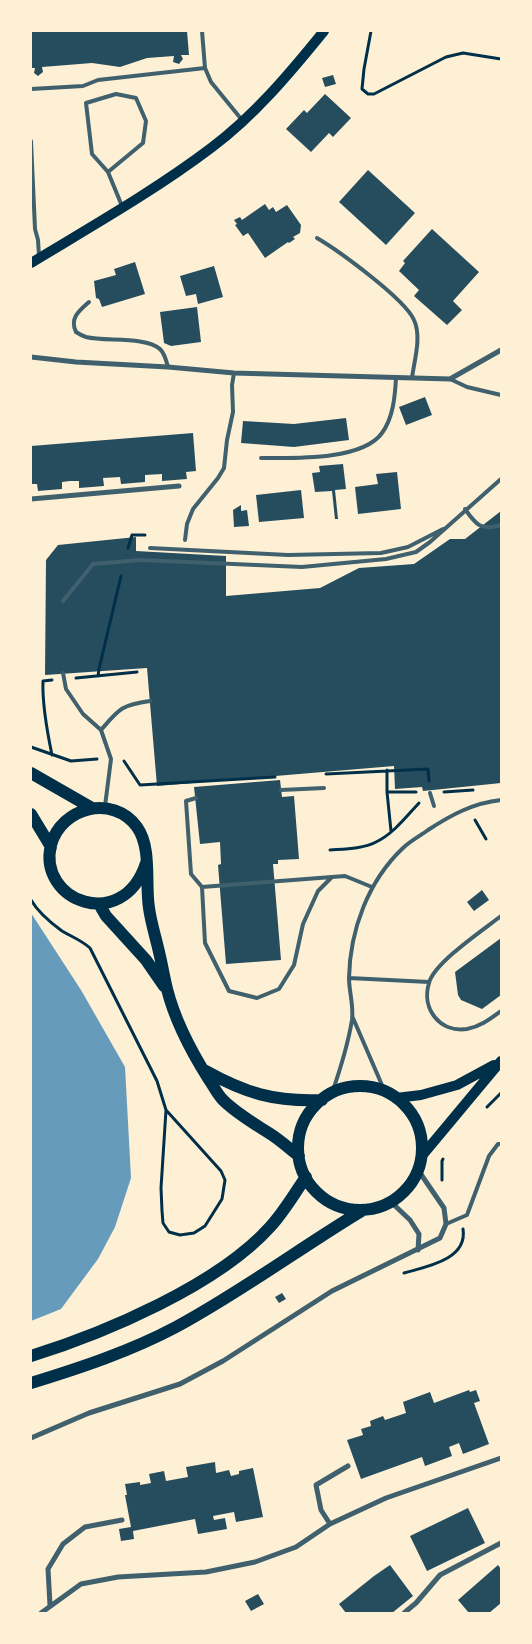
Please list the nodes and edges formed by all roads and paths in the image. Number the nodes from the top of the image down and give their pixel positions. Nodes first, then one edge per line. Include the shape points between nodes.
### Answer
1 (202, 31) edge
2 (324, 31) edge
3 (370, 31) edge
4 (501, 59) edge
5 (206, 68) junction
6 (31, 89) edge
7 (242, 120) junction
8 (31, 140) edge
9 (108, 172) junction
10 (123, 208) junction
11 (317, 238) dead end
12 (35, 261) edge
13 (89, 302) dead end
14 (501, 350) edge
15 (31, 357) edge
16 (168, 367) junction
17 (234, 373) junction
18 (396, 378) junction
19 (412, 378) junction
20 (450, 379) junction
21 (501, 395) edge
22 (261, 458) dead end
23 (501, 478) edge
24 (179, 486) dead end
25 (31, 499) edge
26 (465, 509) junction
27 (501, 525) edge
28 (450, 526) junction
29 (150, 535) dead end
30 (185, 540) dead end
31 (150, 548) dead end
32 (126, 556) dead end
33 (121, 575) dead end
34 (63, 602) dead end
35 (136, 672) dead end
36 (63, 673) dead end
37 (98, 676) junction
38 (82, 677) dead end
39 (45, 681) dead end
40 (150, 701) dead end
41 (101, 730) junction
42 (52, 755) dead end
43 (387, 770) junction
44 (31, 773) edge
45 (318, 775) dead end
46 (278, 777) dead end
47 (218, 781) dead end
48 (324, 788) dead end
49 (281, 790) dead end
50 (387, 792) junction
51 (463, 792) dead end
52 (430, 793) junction
53 (196, 798) dead end
54 (501, 800) edge
55 (434, 806) dead end
56 (98, 808) junction
57 (31, 814) edge
58 (475, 819) dead end
59 (391, 832) junction
60 (486, 839) dead end
61 (51, 847) junction
62 (330, 850) dead end
63 (146, 863) junction
64 (332, 877) junction
65 (202, 887) junction
66 (372, 888) junction
67 (31, 900) edge
68 (99, 904) junction
69 (501, 916) edge
70 (349, 978) junction
71 (429, 982) junction
72 (167, 990) junction
73 (501, 1011) edge
74 (352, 1018) junction
75 (500, 1061) edge
76 (202, 1068) junction
77 (385, 1092) junction
78 (327, 1097) junction
79 (396, 1098) junction
80 (166, 1110) junction
81 (501, 1144) edge
82 (299, 1156) junction
83 (421, 1157) junction
84 (418, 1170) junction
85 (306, 1177) junction
86 (391, 1202) junction
87 (363, 1210) junction
88 (446, 1224) junction
89 (418, 1250) junction
90 (31, 1356) edge
91 (31, 1383) edge
92 (31, 1438) edge
93 (501, 1458) edge
94 (348, 1466) dead end
95 (122, 1520) dead end
96 (330, 1524) junction
97 (501, 1544) edge
98 (50, 1605) junction
99 (41, 1613) edge
100 (404, 1613) edge

1 - 5 lane
2 - 7 main road via 283,82
3 - 4 path via 362,89 368,94 374,94 446,57 463,53
5 - 6 lane via 98,80 84,86
5 - 7 lane via 212,82
7 - 10 main road via 211,148
8 - 12 lane via 38,240
9 - 9 lane via 92,154 86,104 116,94 136,98 146,121 143,143
9 - 10 lane
10 - 12 main road
11 - 19 lane via 333,247 400,302 415,321 417,339
13 - 16 lane via 77,312 73,322 76,332 85,337 155,346 166,357
14 - 20 street
15 - 16 street
16 - 17 street
17 - 18 street
17 - 30 lane via 233,412 224,468 193,509
18 - 19 street
18 - 22 lane via 390,417 375,441 340,454
19 - 20 street
20 - 21 lane via 467,387
23 - 26 lane
24 - 25 street
26 - 27 lane via 481,526
26 - 28 lane
28 - 31 lane via 408,547 381,553 288,555
28 - 34 lane via 416,552 386,559 302,567 142,560 93,564
29 - 32 path via 132,535
33 - 37 path
35 - 37 path
36 - 41 lane via 66,689 83,714
37 - 38 path
39 - 42 path via 46,726
40 - 41 lane via 125,706
41 - 56 lane via 111,759
43 - 45 path
43 - 50 path
43 - 52 path via 428,769
44 - 56 main road
46 - 47 path
48 - 49 lane
50 - 52 path
50 - 59 path
51 - 52 path
52 - 55 lane
52 - 59 path
53 - 65 lane via 186,801 190,874
54 - 66 lane via 469,806 404,846
56 - 61 main road via 76,812 63,822
56 - 63 main road via 117,811 137,827 146,850
57 - 61 main road
58 - 60 path
59 - 62 path via 375,843
61 - 68 main road via 52,871 65,891 81,900
63 - 68 main road via 134,888 112,902
63 - 72 main road via 149,908
64 - 65 lane
64 - 65 lane via 318,891 303,924 294,965 279,989 257,998 229,991 205,943
64 - 66 lane via 345,876
66 - 70 lane via 353,939
67 - 80 path via 36,909 63,932 90,948 156,1080
68 - 72 main road
69 - 71 lane via 442,964
70 - 71 lane
70 - 74 lane
71 - 73 lane via 427,1004 445,1027 466,1029 485,1023
72 - 76 main road via 178,1021
74 - 77 lane
74 - 78 lane
75 - 79 main road via 457,1085
75 - 83 main road
76 - 78 main road via 228,1084 270,1097 299,1101
76 - 82 main road via 222,1098 237,1112
77 - 78 main road via 358,1086
77 - 79 main road
78 - 82 main road via 313,1109 304,1123 299,1139
79 - 83 main road via 417,1124 422,1140
80 - 80 path via 161,1188 163,1223 169,1232 180,1235 194,1233 205,1226 222,1199 225,1180 221,1171
81 - 88 lane via 489,1156 467,1216
82 - 85 main road
83 - 84 main road
84 - 86 main road via 403,1193
84 - 88 street via 444,1208
85 - 87 main road via 314,1189 336,1205
85 - 90 main road via 270,1228 240,1255 203,1280 115,1325
86 - 87 main road
86 - 89 street via 419,1234
87 - 91 main road via 175,1328 75,1369
88 - 89 street via 440,1238
89 - 92 street via 332,1291 223,1361 180,1384 89,1413
93 - 96 street via 386,1498
94 - 96 street via 316,1485 321,1510
95 - 98 street via 85,1527 63,1544 48,1569
96 - 98 street via 296,1547 255,1562 206,1572 118,1576 81,1584
97 - 100 street via 440,1575
98 - 99 street

